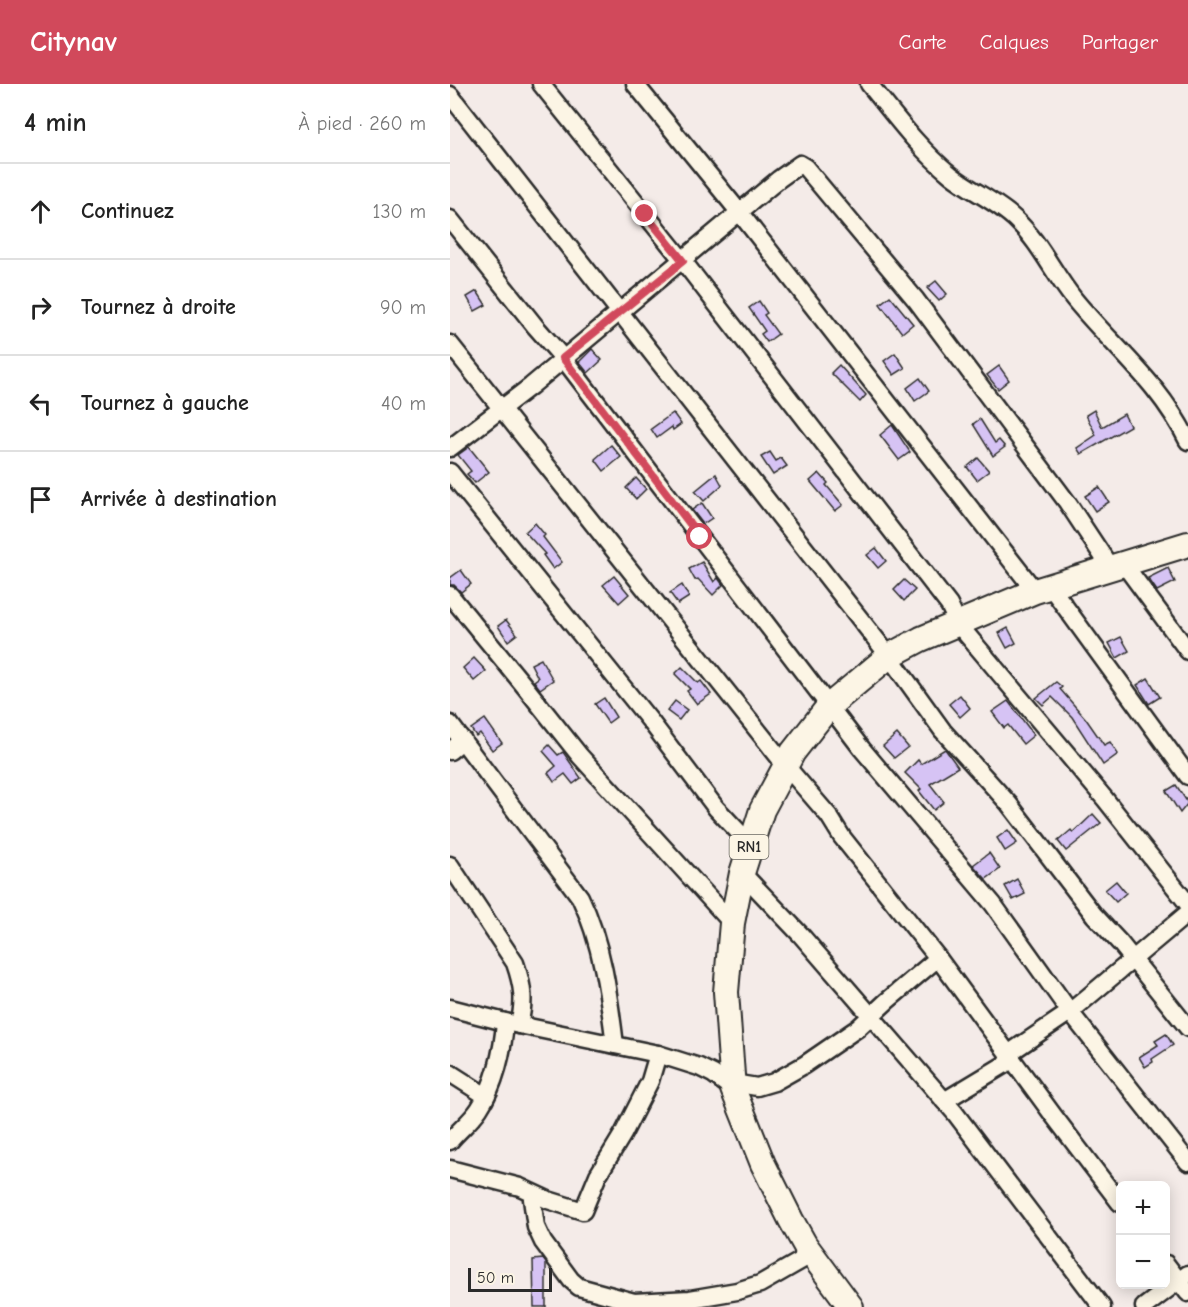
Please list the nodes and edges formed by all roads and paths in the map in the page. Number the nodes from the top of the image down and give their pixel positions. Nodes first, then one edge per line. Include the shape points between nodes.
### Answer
1 (541, 84) edge
2 (635, 84) edge
3 (869, 84) edge
4 (450, 94) edge
5 (740, 213) junction
6 (450, 219) edge
7 (683, 261) junction
8 (620, 312) junction
9 (450, 344) edge
10 (563, 358) junction
11 (501, 410) junction
12 (1188, 441) edge
13 (450, 448) edge
14 (450, 472) edge
15 (1188, 544) edge
16 (1116, 565) junction
17 (1043, 589) junction
18 (450, 595) edge
19 (958, 624) junction
20 (1188, 651) edge
21 (889, 656) junction
22 (829, 706) junction
23 (450, 724) edge
24 (456, 745) edge
25 (786, 766) junction
26 (1188, 776) edge
27 (750, 844) junction
28 (450, 865) edge
29 (742, 873) junction
30 (1188, 904) edge
31 (1188, 913) edge
32 (732, 923) junction
33 (938, 958) junction
34 (1133, 959) junction
35 (450, 1008) edge
36 (1070, 1012) junction
37 (870, 1016) junction
38 (512, 1024) junction
39 (1188, 1028) edge
40 (615, 1046) junction
41 (658, 1054) junction
42 (1010, 1057) junction
43 (450, 1073) edge
44 (734, 1086) junction
45 (486, 1096) junction
46 (944, 1101) junction
47 (450, 1141) edge
48 (1188, 1162) edge
49 (450, 1169) edge
50 (533, 1194) junction
51 (1116, 1198) edge
52 (805, 1245) junction
53 (1170, 1268) edge
54 (1185, 1283) edge
55 (709, 1302) edge
56 (851, 1307) edge
57 (1102, 1307) edge
58 (1144, 1307) edge

1 - 7 street
2 - 5 street
3 - 12 street via 923,151 1028,232 1074,299 1147,377
4 - 8 street
5 - 7 street
5 - 16 street via 793,168 800,164 805,167 916,300
5 - 17 street
6 - 10 street
7 - 8 street
7 - 19 street via 949,605
8 - 10 street
8 - 21 street
9 - 11 street
10 - 11 street
10 - 22 street
11 - 13 street
11 - 25 street
14 - 27 street via 716,808
15 - 16 highway, RN1
16 - 17 highway, RN1
16 - 20 street
17 - 19 highway, RN1
17 - 26 street
18 - 32 street via 592,770
19 - 21 highway, RN1
19 - 30 street via 1106,799
21 - 22 highway, RN1
21 - 34 street via 943,731 1009,804
22 - 25 highway, RN1
22 - 36 street via 993,904
23 - 24 street
24 - 40 street via 580,897 591,919
25 - 27 highway, RN1 via 762,810
25 - 33 street
27 - 29 highway, RN1
28 - 38 street via 515,963 524,1005
29 - 32 highway, RN1
29 - 37 street
31 - 34 street
32 - 44 highway, RN1 via 726,992
33 - 37 street
33 - 42 street
34 - 36 street
34 - 39 street
35 - 38 street
36 - 42 street
36 - 48 street
37 - 44 street via 842,1041 774,1082 758,1087
37 - 46 street
38 - 40 street
38 - 45 street
40 - 41 street
41 - 44 street via 699,1067
41 - 50 street via 650,1081 598,1174 583,1211
42 - 46 street
42 - 51 street
43 - 45 street
44 - 52 highway, RN1 via 763,1164
45 - 47 street
46 - 57 street
49 - 50 street
50 - 55 street via 536,1227 543,1242 579,1287 634,1302
52 - 55 street via 802,1260 781,1273
52 - 56 highway, RN1
53 - 54 street
54 - 58 street

